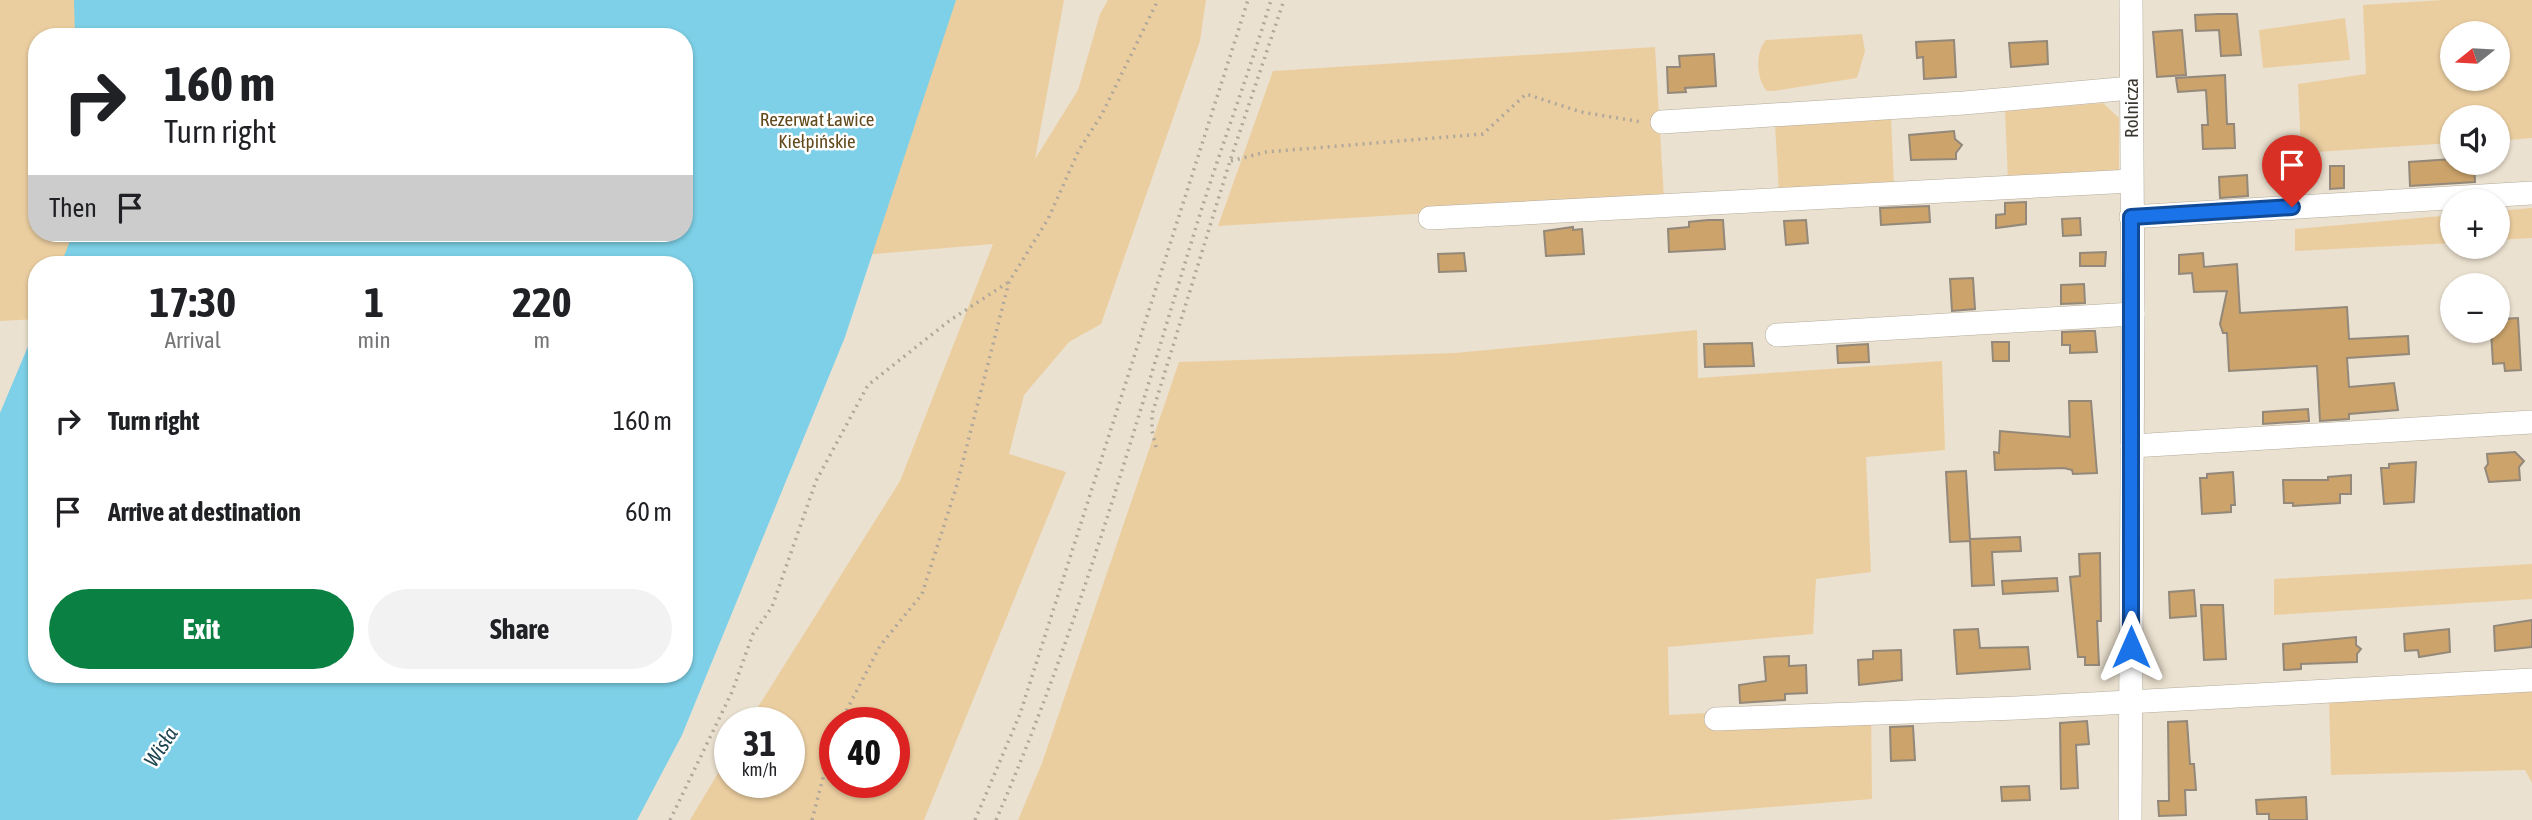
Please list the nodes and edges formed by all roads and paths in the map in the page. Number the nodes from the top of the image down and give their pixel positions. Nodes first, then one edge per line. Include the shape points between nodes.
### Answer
1 (1158, 0) edge
2 (1248, 0) edge
3 (1272, 0) edge
4 (1284, 0) edge
5 (2131, 0) edge
6 (2131, 88) junction
7 (1662, 122) joint
8 (1230, 161) junction
9 (2131, 181) junction
10 (2532, 193) edge
11 (2131, 217) junction
12 (1430, 218) dead end
13 (1009, 282) junction
14 (2133, 314) junction
15 (1777, 335) dead end
16 (2532, 422) edge
17 (2132, 446) junction
18 (1156, 447) dead end
19 (2532, 680) edge
20 (2130, 700) junction
21 (848, 707) edge
22 (1716, 719) dead end
23 (819, 793) edge
24 (670, 820) edge
25 (812, 820) edge
26 (975, 820) edge
27 (996, 820) edge
28 (2130, 820) edge

1 - 13 path via 1048,219
2 - 26 path via 1020,714
3 - 27 path via 1072,622 1031,739
4 - 8 path
5 - 6 street, Rolnicza
6 - 7 street
6 - 9 street, Rolnicza
7 - 8 path via 1581,112 1526,94 1483,134 1266,152
8 - 18 path via 1152,414
9 - 11 street, Rolnicza
9 - 12 street
10 - 11 street
11 - 14 street, Rolnicza
13 - 21 path via 956,488 922,594 880,646
13 - 24 path via 949,321 868,385 816,481 772,607 753,634 732,692
14 - 15 street
14 - 17 street, Rolnicza
16 - 17 street
17 - 20 street, Rolnicza
19 - 20 street
20 - 22 street
20 - 28 street, Rolnicza
23 - 25 path

